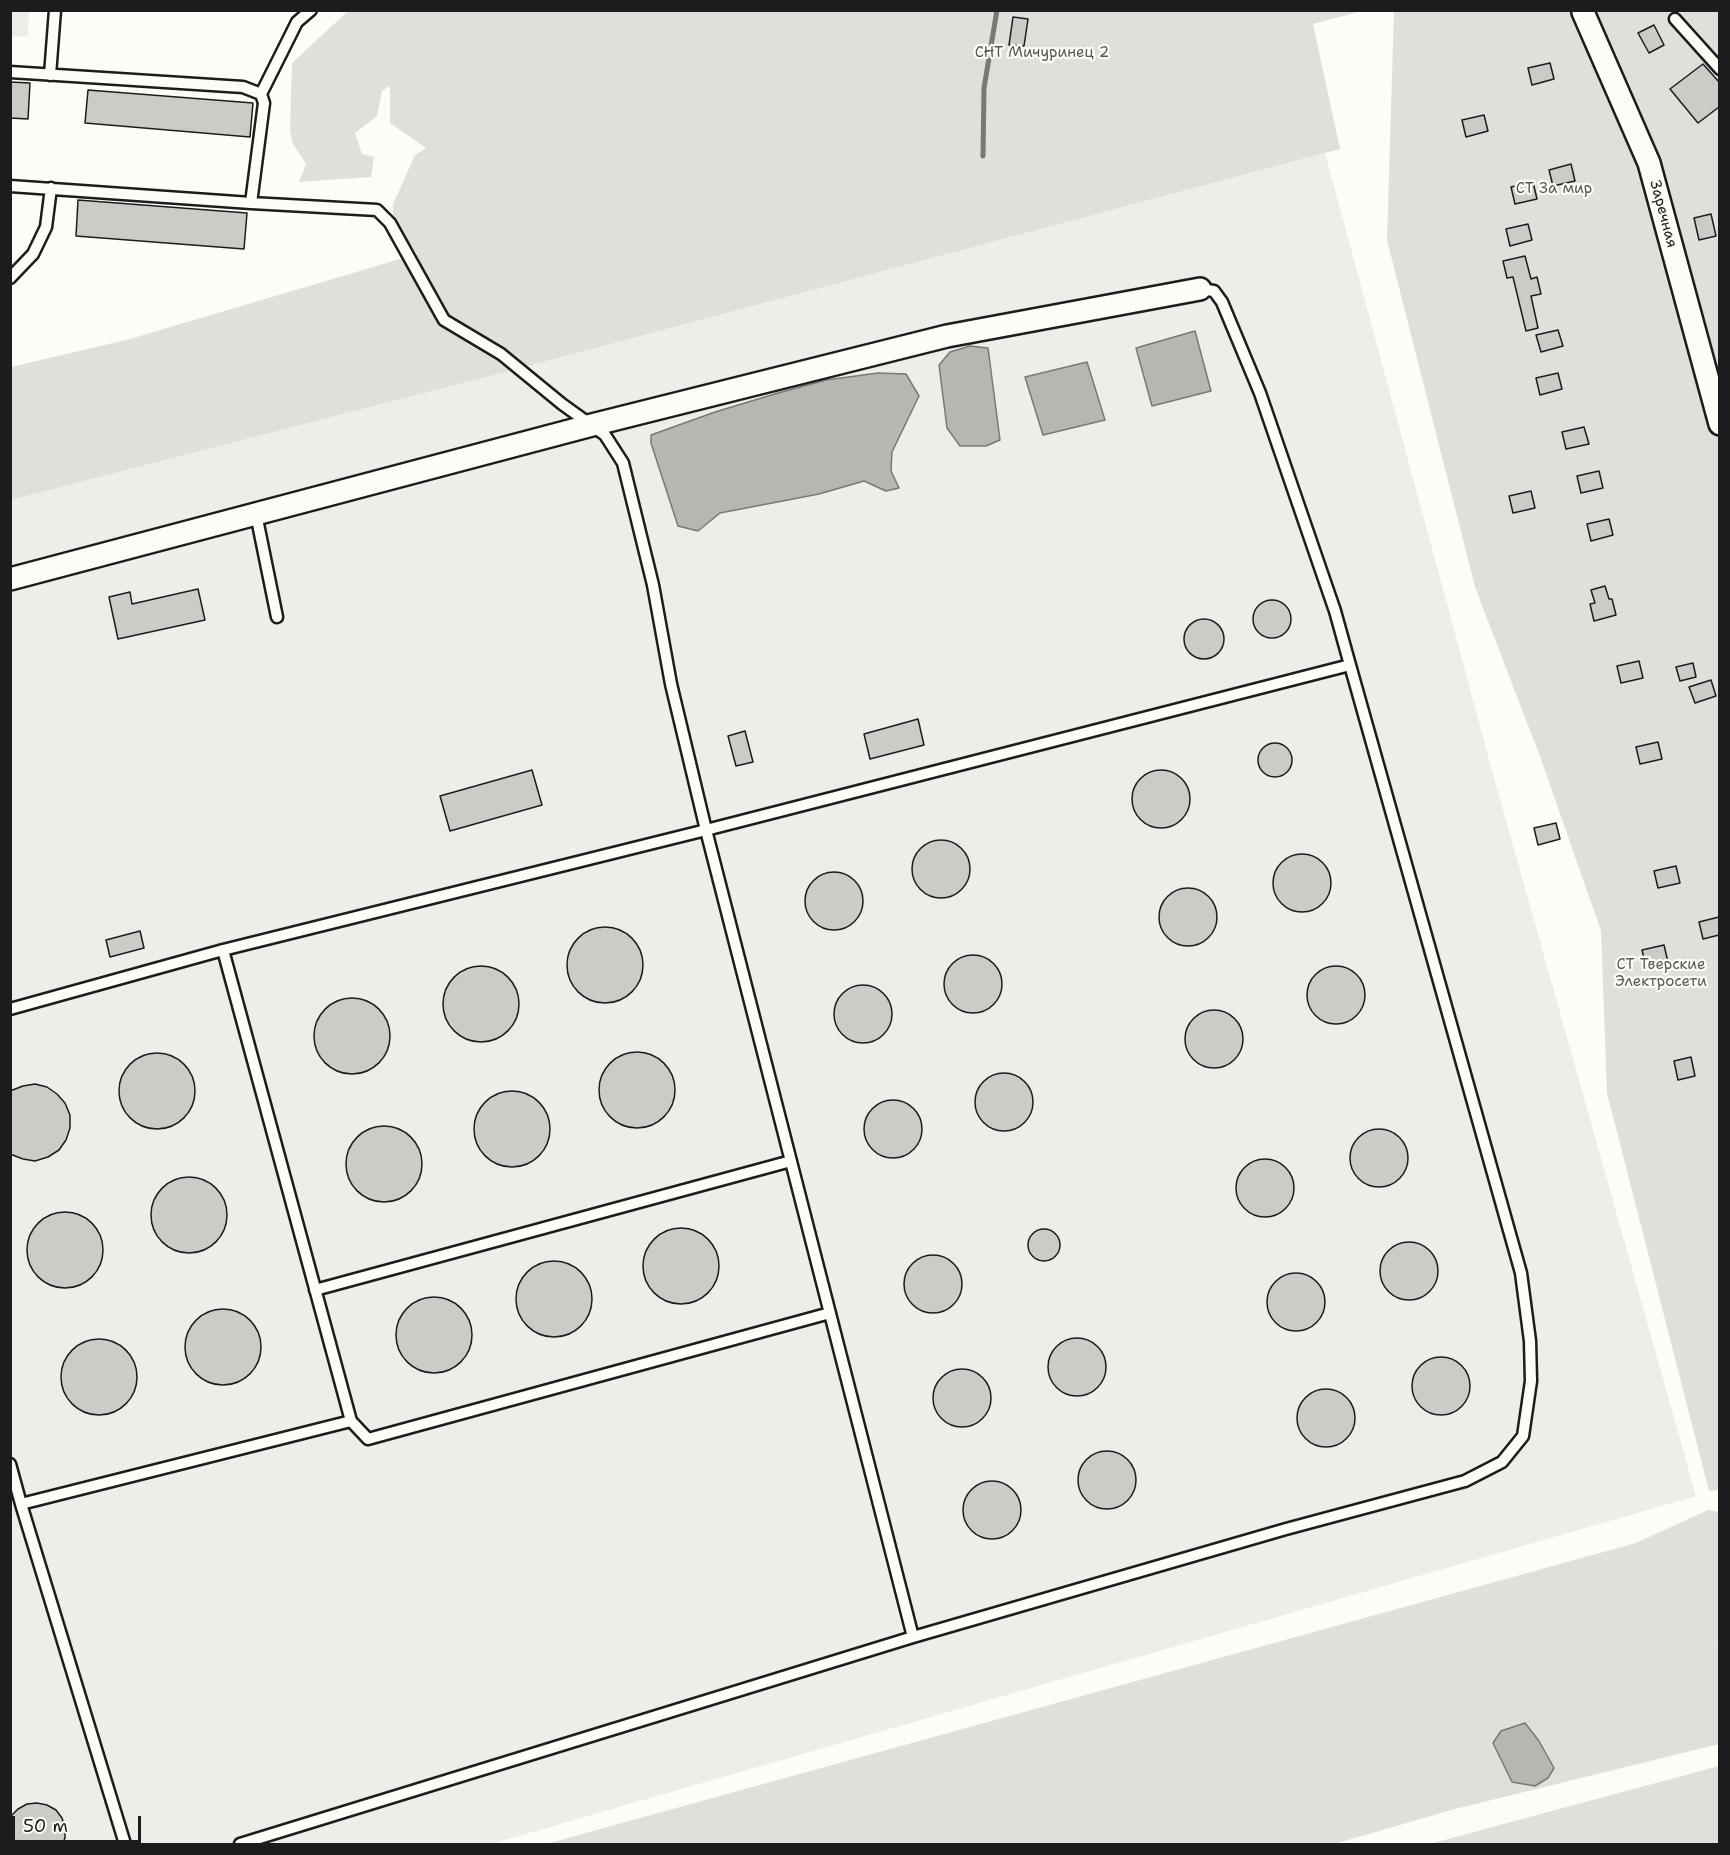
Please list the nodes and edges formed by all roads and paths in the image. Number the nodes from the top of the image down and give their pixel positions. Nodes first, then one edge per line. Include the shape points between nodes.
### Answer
1 (55, 10) edge
2 (310, 10) edge
3 (1582, 12) dead end
4 (1675, 19) dead end
5 (1719, 69) edge
6 (10, 72) edge
7 (50, 75) junction
8 (261, 94) junction
9 (10, 186) edge
10 (51, 188) junction
11 (251, 203) junction
12 (10, 278) edge
13 (1200, 289) joint
14 (1719, 424) edge
15 (592, 425) junction
16 (256, 514) junction
17 (10, 579) edge
18 (277, 617) dead end
19 (1350, 665) junction
20 (706, 830) junction
21 (223, 950) junction
22 (10, 1009) edge
23 (791, 1161) junction
24 (315, 1290) junction
25 (830, 1313) junction
26 (351, 1421) junction
27 (10, 1464) edge
28 (21, 1504) junction
29 (913, 1637) junction
30 (125, 1845) edge
31 (240, 1845) edge

1 - 7 lane
2 - 8 lane via 297,22
3 - 14 street, Заречная via 1649,163
4 - 5 lane
6 - 7 lane
7 - 8 lane via 243,87
8 - 11 lane via 264,103
9 - 10 lane
10 - 11 lane
10 - 12 lane via 46,227 33,254
11 - 15 lane via 377,210 390,223 444,320 501,354
13 - 15 street via 947,336
13 - 19 lane via 1214,291 1222,302 1260,393
15 - 16 street
15 - 20 lane via 605,435 623,463
16 - 17 street
16 - 18 lane
19 - 20 lane
19 - 29 lane via 1521,1273 1531,1381 1523,1436 1502,1462 1466,1481
20 - 21 lane
20 - 23 lane
21 - 22 lane
21 - 24 lane
23 - 24 lane
23 - 25 lane
24 - 26 lane
25 - 26 lane via 369,1439
25 - 29 lane
26 - 28 lane
27 - 28 lane
28 - 30 lane
29 - 31 lane

